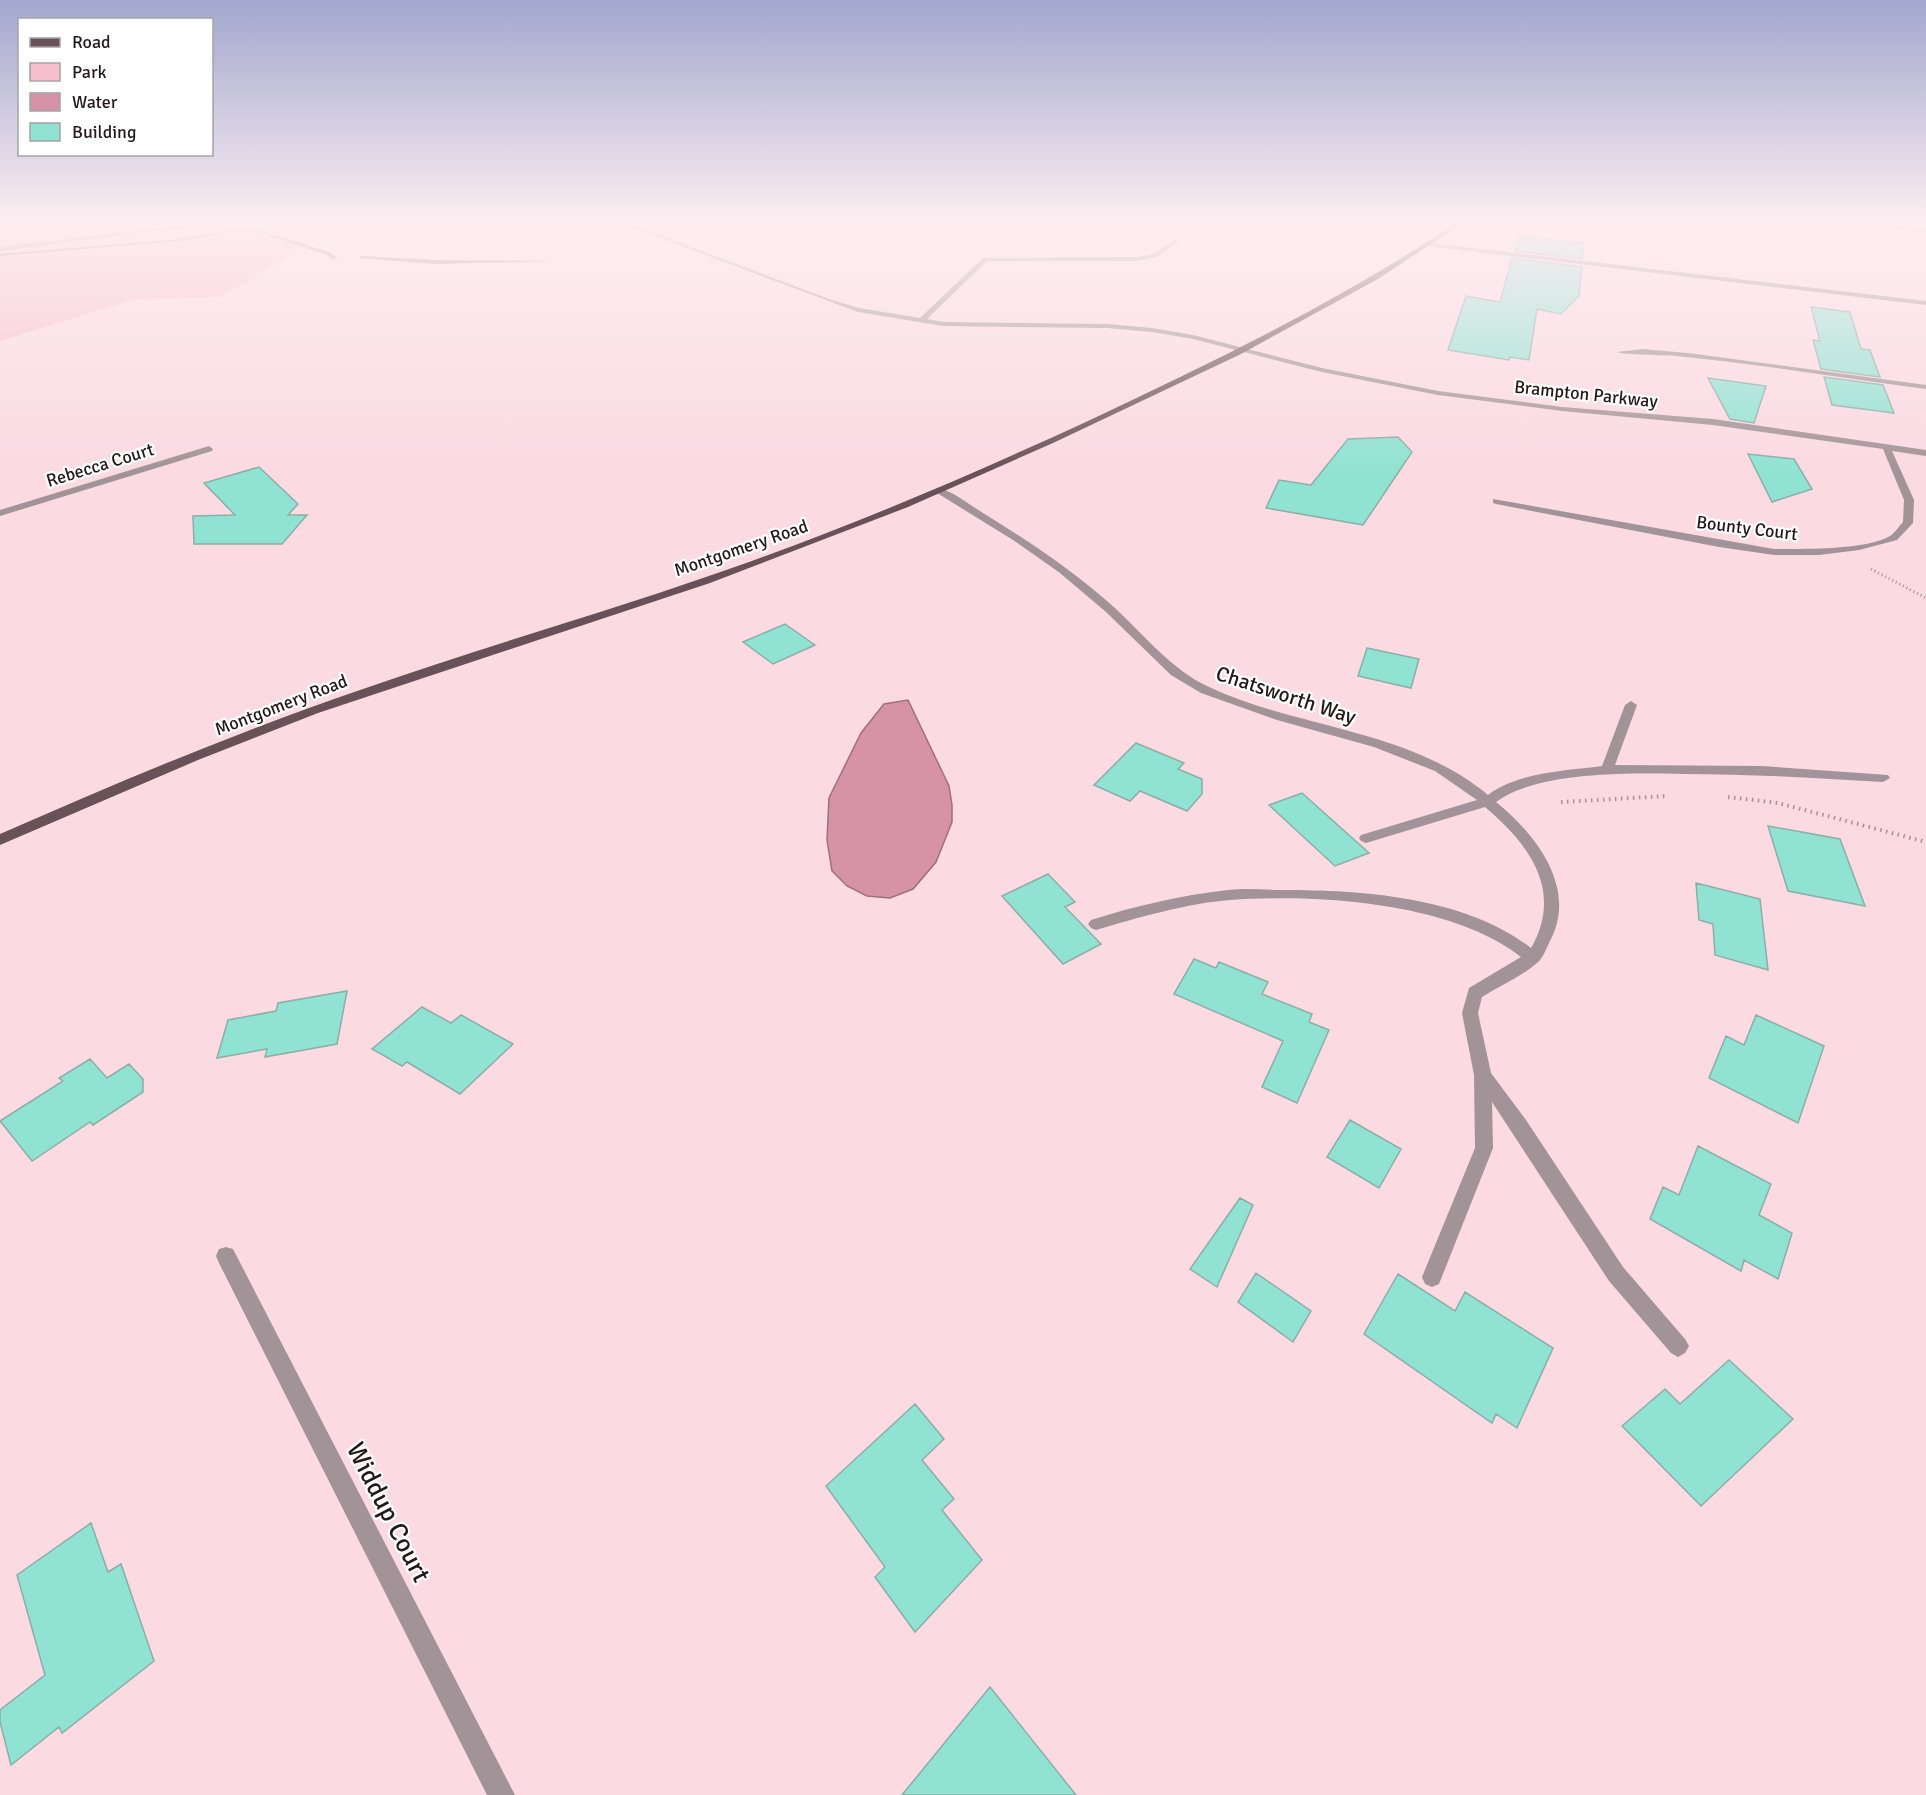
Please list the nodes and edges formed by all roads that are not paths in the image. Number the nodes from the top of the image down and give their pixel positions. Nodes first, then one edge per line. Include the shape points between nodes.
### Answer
1 (842, 305) edge
2 (938, 305) edge
3 (1325, 305) edge
4 (921, 321) junction
5 (1246, 350) junction
6 (1621, 352) dead end
7 (1926, 387) edge
8 (1886, 447) junction
9 (209, 449) dead end
10 (1926, 453) edge
11 (940, 492) junction
12 (1496, 501) dead end
13 (0, 513) edge
14 (1631, 705) dead end
15 (1606, 769) junction
16 (1883, 778) dead end
17 (1487, 802) junction
18 (1366, 838) dead end
19 (0, 840) edge
20 (1096, 924) dead end
21 (1533, 958) junction
22 (1483, 1075) junction
23 (226, 1256) dead end
24 (1432, 1277) dead end
25 (1678, 1346) dead end
26 (501, 1795) edge

1 - 4 street, Brampton Parkway
2 - 4 street
3 - 5 main road, Montgomery Road
4 - 5 street, Brampton Parkway via 1107,326 1193,337
5 - 8 street, Brampton Parkway via 1438,393 1713,422
5 - 11 main road, Montgomery Road
6 - 7 street via 1688,355
8 - 10 street, Brampton Parkway
8 - 12 street, Bounty Court via 1909,500 1908,523 1893,538 1838,550 1774,552
9 - 13 street, Rebecca Court
11 - 17 street, Chatsworth Way via 1064,571 1175,672 1205,690 1281,717 1379,744 1430,764
11 - 19 main road, Montgomery Road via 706,580 489,650 259,731
14 - 15 street
15 - 16 street via 1762,770
15 - 17 street via 1537,780 1503,790
17 - 18 street
17 - 21 street, Chatsworth Way via 1507,818 1532,848 1549,878 1552,907 1548,932
20 - 21 street via 1230,895 1328,895 1448,913 1510,940
21 - 22 street via 1475,993 1470,1013
22 - 24 street via 1484,1148
22 - 25 street via 1616,1274
23 - 26 street, Widdup Court

